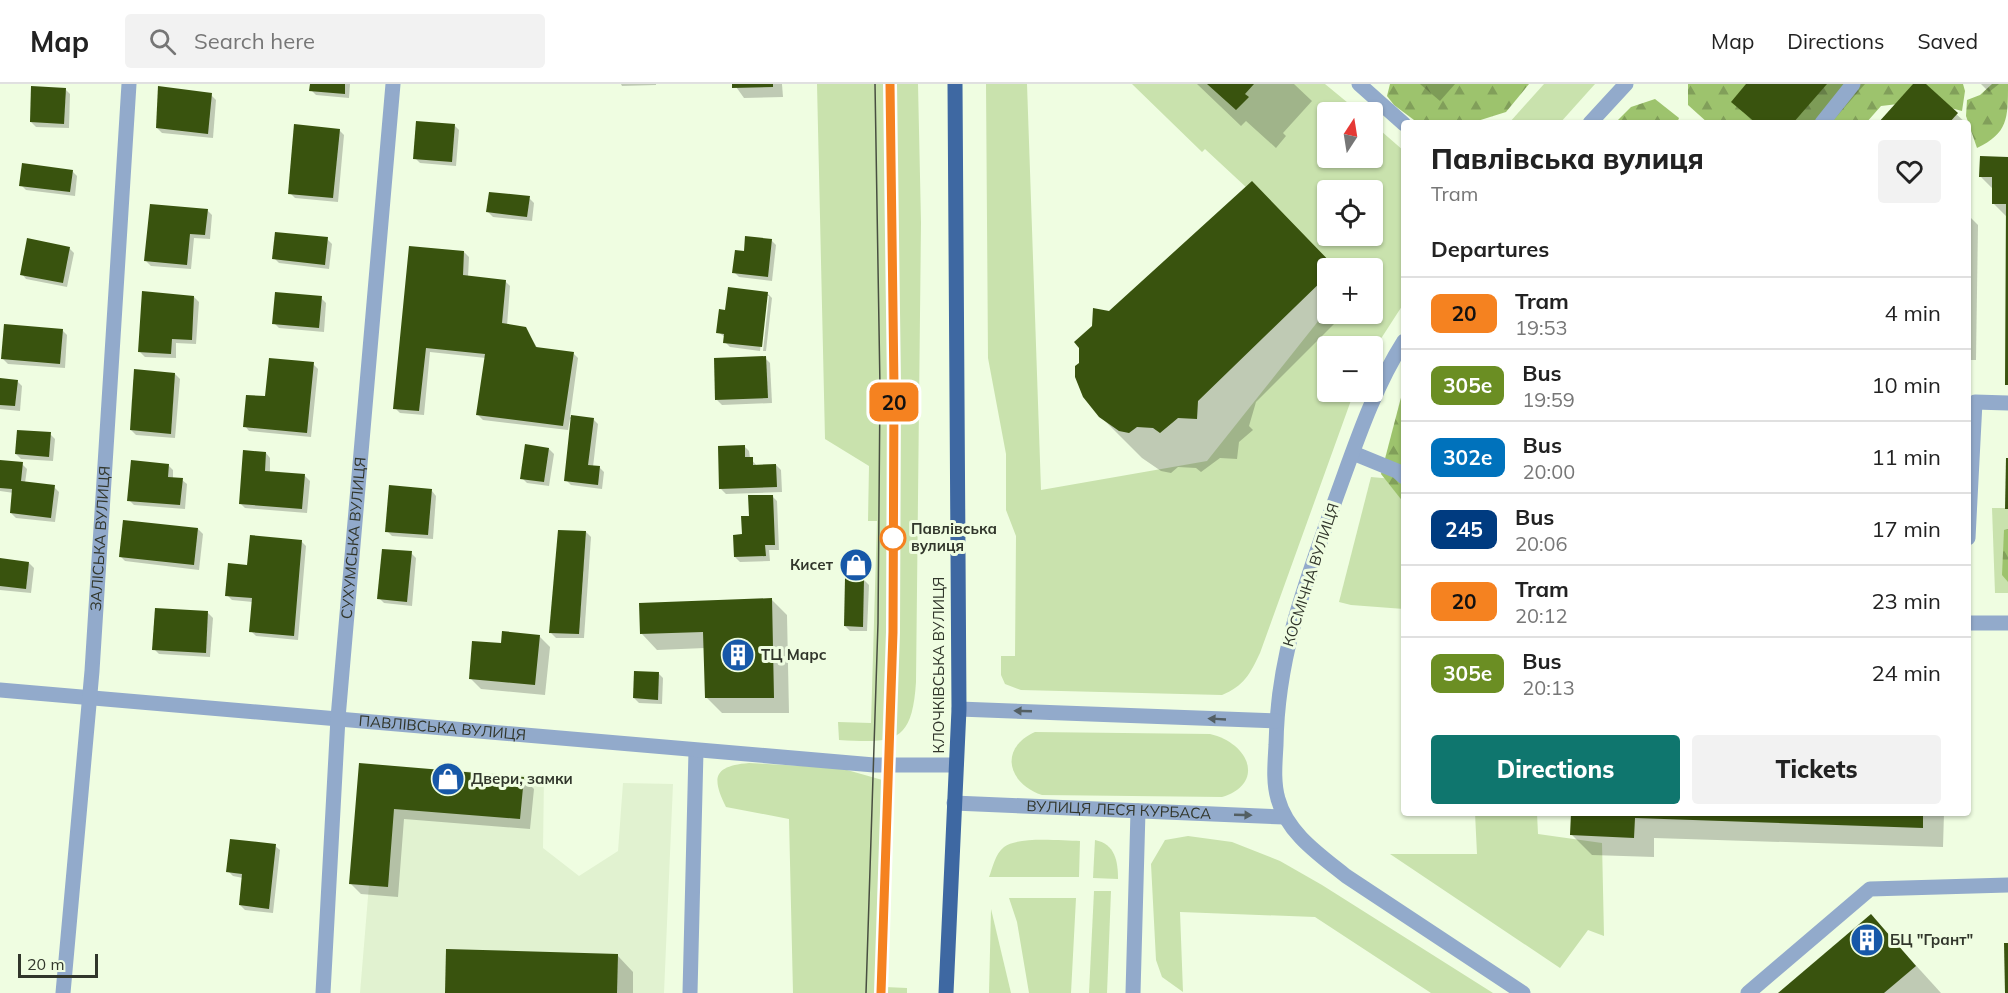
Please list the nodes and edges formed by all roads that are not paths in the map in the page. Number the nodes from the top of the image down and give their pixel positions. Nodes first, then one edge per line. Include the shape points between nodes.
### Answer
1 (129, 84) edge
2 (393, 84) edge
3 (955, 84) edge
4 (1359, 84) edge
5 (1626, 84) edge
6 (1852, 84) edge
7 (1593, 120) edge
8 (1824, 120) edge
9 (1401, 121) edge
10 (1401, 346) edge
11 (2008, 403) edge
12 (1353, 453) junction
13 (1401, 474) edge
14 (1971, 480) edge
15 (1971, 623) edge
16 (2008, 623) edge
17 (0, 690) edge
18 (90, 696) junction
19 (959, 709) junction
20 (338, 718) junction
21 (1276, 721) junction
22 (696, 751) junction
23 (956, 765) junction
24 (954, 803) junction
25 (1138, 811) junction
26 (1284, 817) junction
27 (2008, 885) edge
28 (63, 993) edge
29 (323, 993) edge
30 (690, 993) edge
31 (946, 993) edge
32 (1132, 993) edge
33 (1523, 993) edge
34 (1748, 993) edge

1 - 18 street, ЗАЛІСЬКА ВУЛИЦЯ
2 - 20 street, СУХУМСЬКА ВУЛИЦЯ
3 - 19 main road, КЛОЧКІВСЬКА ВУЛИЦЯ
4 - 9 street
5 - 7 street
6 - 8 street
10 - 12 street, КОСМІЧНА ВУЛИЦЯ
11 - 14 street via 1975,402
12 - 13 street
12 - 21 street, КОСМІЧНА ВУЛИЦЯ via 1282,663
15 - 16 street
17 - 18 street, ПАВЛІВСЬКА ВУЛИЦЯ
18 - 20 street, ПАВЛІВСЬКА ВУЛИЦЯ
18 - 28 street, ЗАЛІСЬКА ВУЛИЦЯ
21 -> 19 street
19 - 23 main road, КЛОЧКІВСЬКА ВУЛИЦЯ
20 - 22 street, ПАВЛІВСЬКА ВУЛИЦЯ
20 - 29 street, СУХУМСЬКА ВУЛИЦЯ
21 - 26 street via 1275,783
22 - 23 street, ПАВЛІВСЬКА ВУЛИЦЯ via 873,765
22 - 30 street
23 - 24 main road, КЛОЧКІВСЬКА ВУЛИЦЯ
24 - 25 street, ВУЛИЦЯ ЛЕСЯ КУРБАСА
24 - 31 main road, КЛОЧКІВСЬКА ВУЛИЦЯ
25 -> 26 street, ВУЛИЦЯ ЛЕСЯ КУРБАСА
25 - 32 street
26 - 33 street via 1346,876
27 - 34 street via 1870,889

